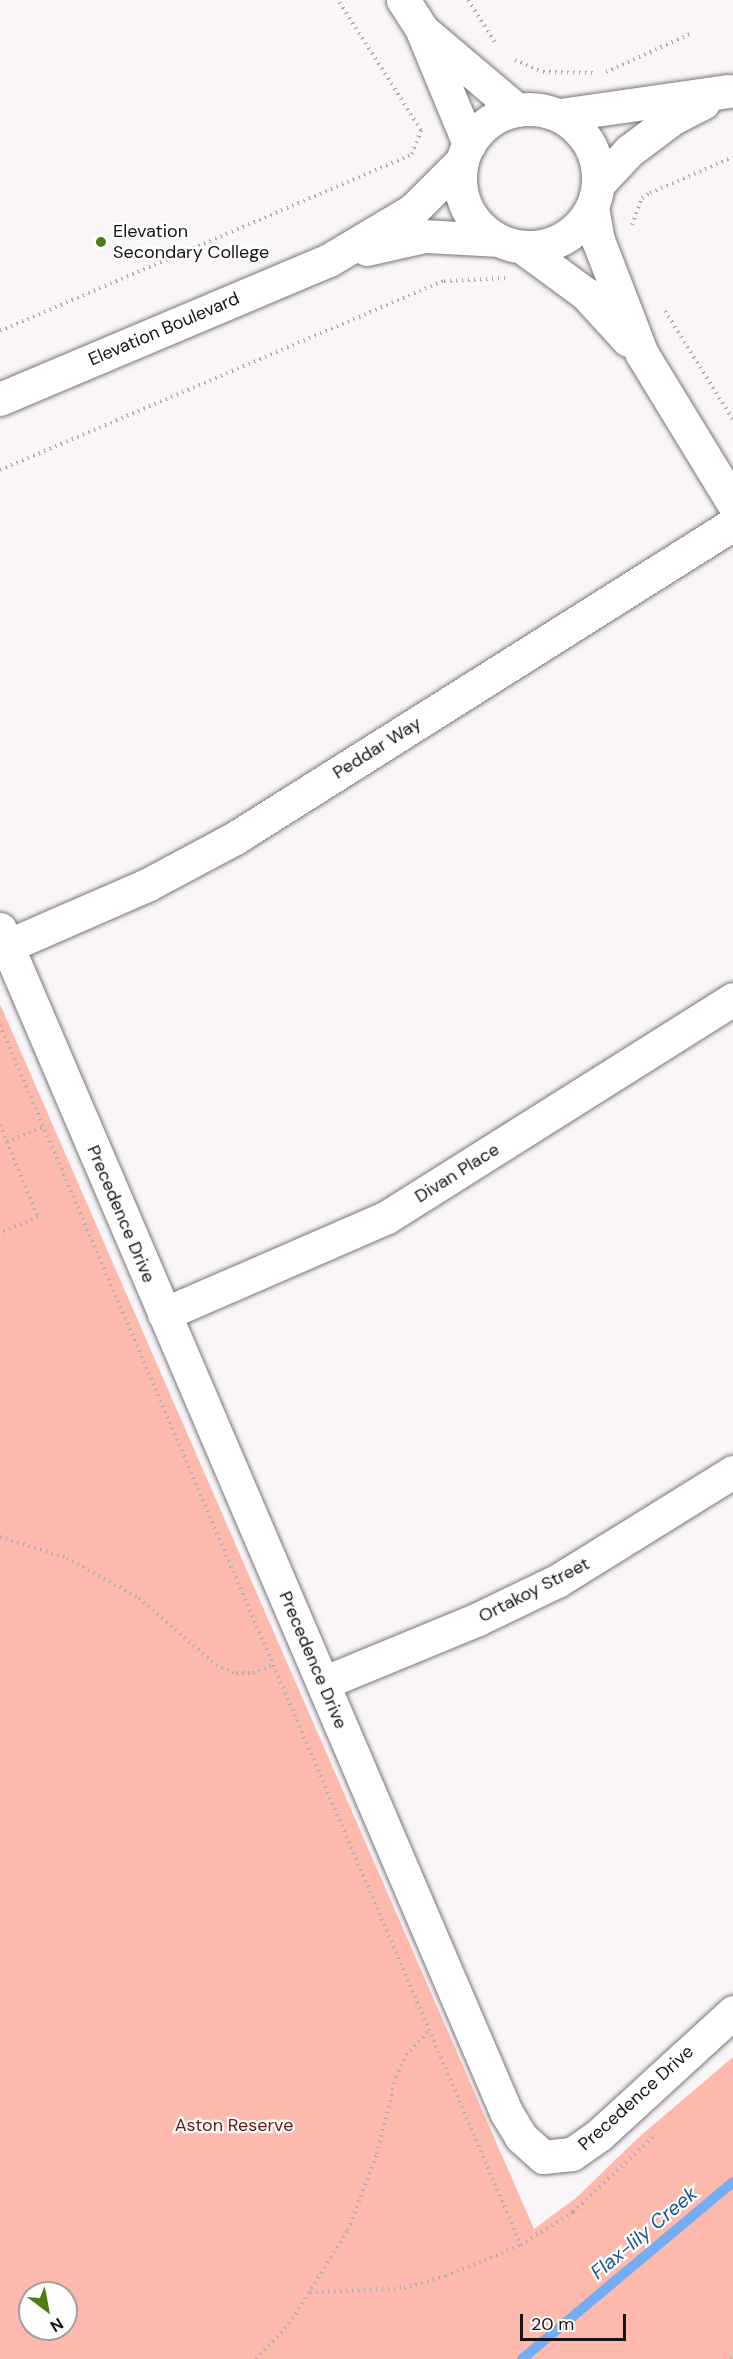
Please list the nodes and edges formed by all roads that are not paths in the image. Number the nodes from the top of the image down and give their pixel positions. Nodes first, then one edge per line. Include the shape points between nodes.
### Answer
1 (403, 0) edge
2 (421, 28) junction
3 (517, 110) junction
4 (560, 115) junction
5 (465, 153) junction
6 (595, 195) junction
7 (510, 243) junction
8 (329, 260) junction
9 (642, 354) junction
10 (0, 399) edge
11 (733, 503) edge
12 (733, 524) edge
13 (4, 938) edge
14 (733, 999) edge
15 (164, 1314) junction
16 (733, 1472) edge
17 (323, 1683) junction
18 (733, 2012) edge

1 - 2 street
2 - 3 street
2 - 5 street
3 - 4 street via 539,109
3 - 5 street via 481,128
4 - 6 street via 590,143
4 - 6 street via 729,91 673,118 629,151
5 - 7 street via 464,201 477,224
5 - 8 street, Elevation Boulevard via 413,210
6 - 7 street via 585,219 564,238
6 - 9 street via 605,259
7 - 8 street, Elevation Boulevard via 424,236
7 - 9 street via 586,294
8 - 10 street, Elevation Boulevard
9 - 11 street
12 - 13 street, Peddar Way via 235,838 147,885
13 - 15 street, Precedence Drive
14 - 15 street, Divan Place via 387,1217
15 - 17 street, Precedence Drive
16 - 17 street, Ortakoy Street via 557,1581 478,1619
17 - 18 street, Precedence Drive via 506,2112 531,2150 543,2157 562,2158 585,2146

